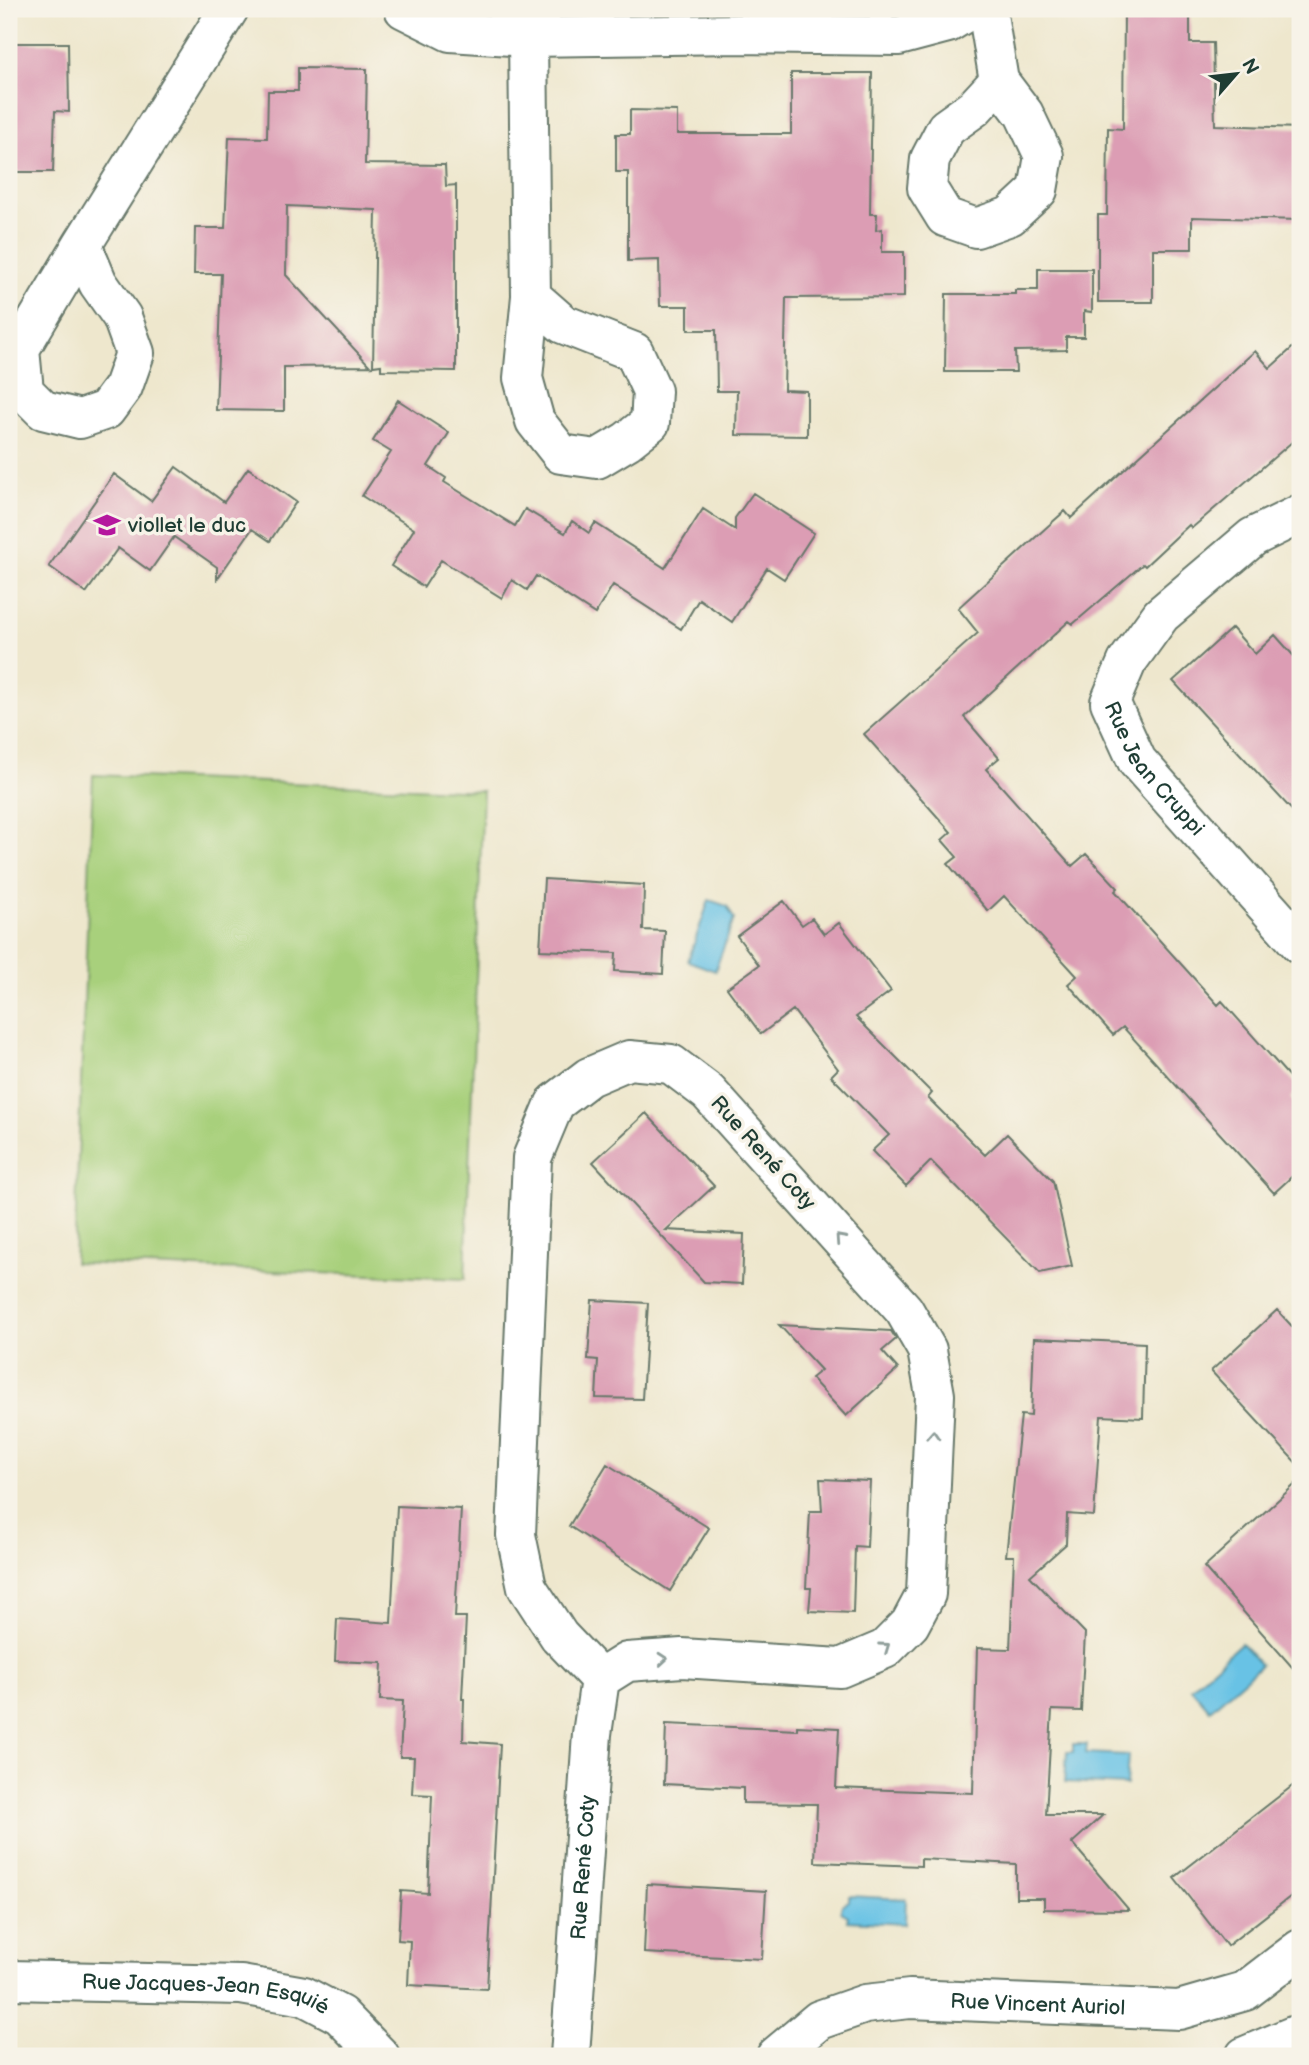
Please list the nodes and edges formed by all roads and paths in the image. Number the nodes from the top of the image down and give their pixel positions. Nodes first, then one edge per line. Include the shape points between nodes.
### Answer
1 (229, 9) edge
2 (404, 9) edge
3 (971, 9) edge
4 (987, 9) edge
5 (528, 37) junction
6 (999, 81) dead end
7 (82, 245) dead end
8 (531, 296) dead end
9 (1300, 514) edge
10 (1300, 944) edge
11 (600, 1679) junction
12 (1300, 1949) edge
13 (9, 1980) edge
14 (1300, 2033) edge
15 (380, 2056) edge
16 (570, 2056) edge
17 (776, 2056) edge
18 (1245, 2056) edge

1 - 7 street
2 - 5 street via 450,32
3 - 5 street via 948,23 899,36
4 - 6 street
5 - 8 street
9 - 10 street, Rue Jean Cruppi via 1252,537 1161,615 1127,662 1110,702 1137,761
11 -> 11 street, Rue René Coty via 626,1662 682,1657 840,1668 885,1649 910,1624 926,1594 927,1581 935,1395 927,1350 904,1310 708,1092 671,1064 629,1060 589,1077 555,1103 532,1158 516,1535 527,1587 559,1636
11 - 16 street, Rue René Coty via 592,1734
12 - 17 street, Rue Vincent Auriol via 1245,1991 1180,2010 909,1999 865,2004 818,2020
13 - 15 street, Rue Jacques-Jean Esquié via 241,1985 304,1996 340,2015
14 - 18 street

